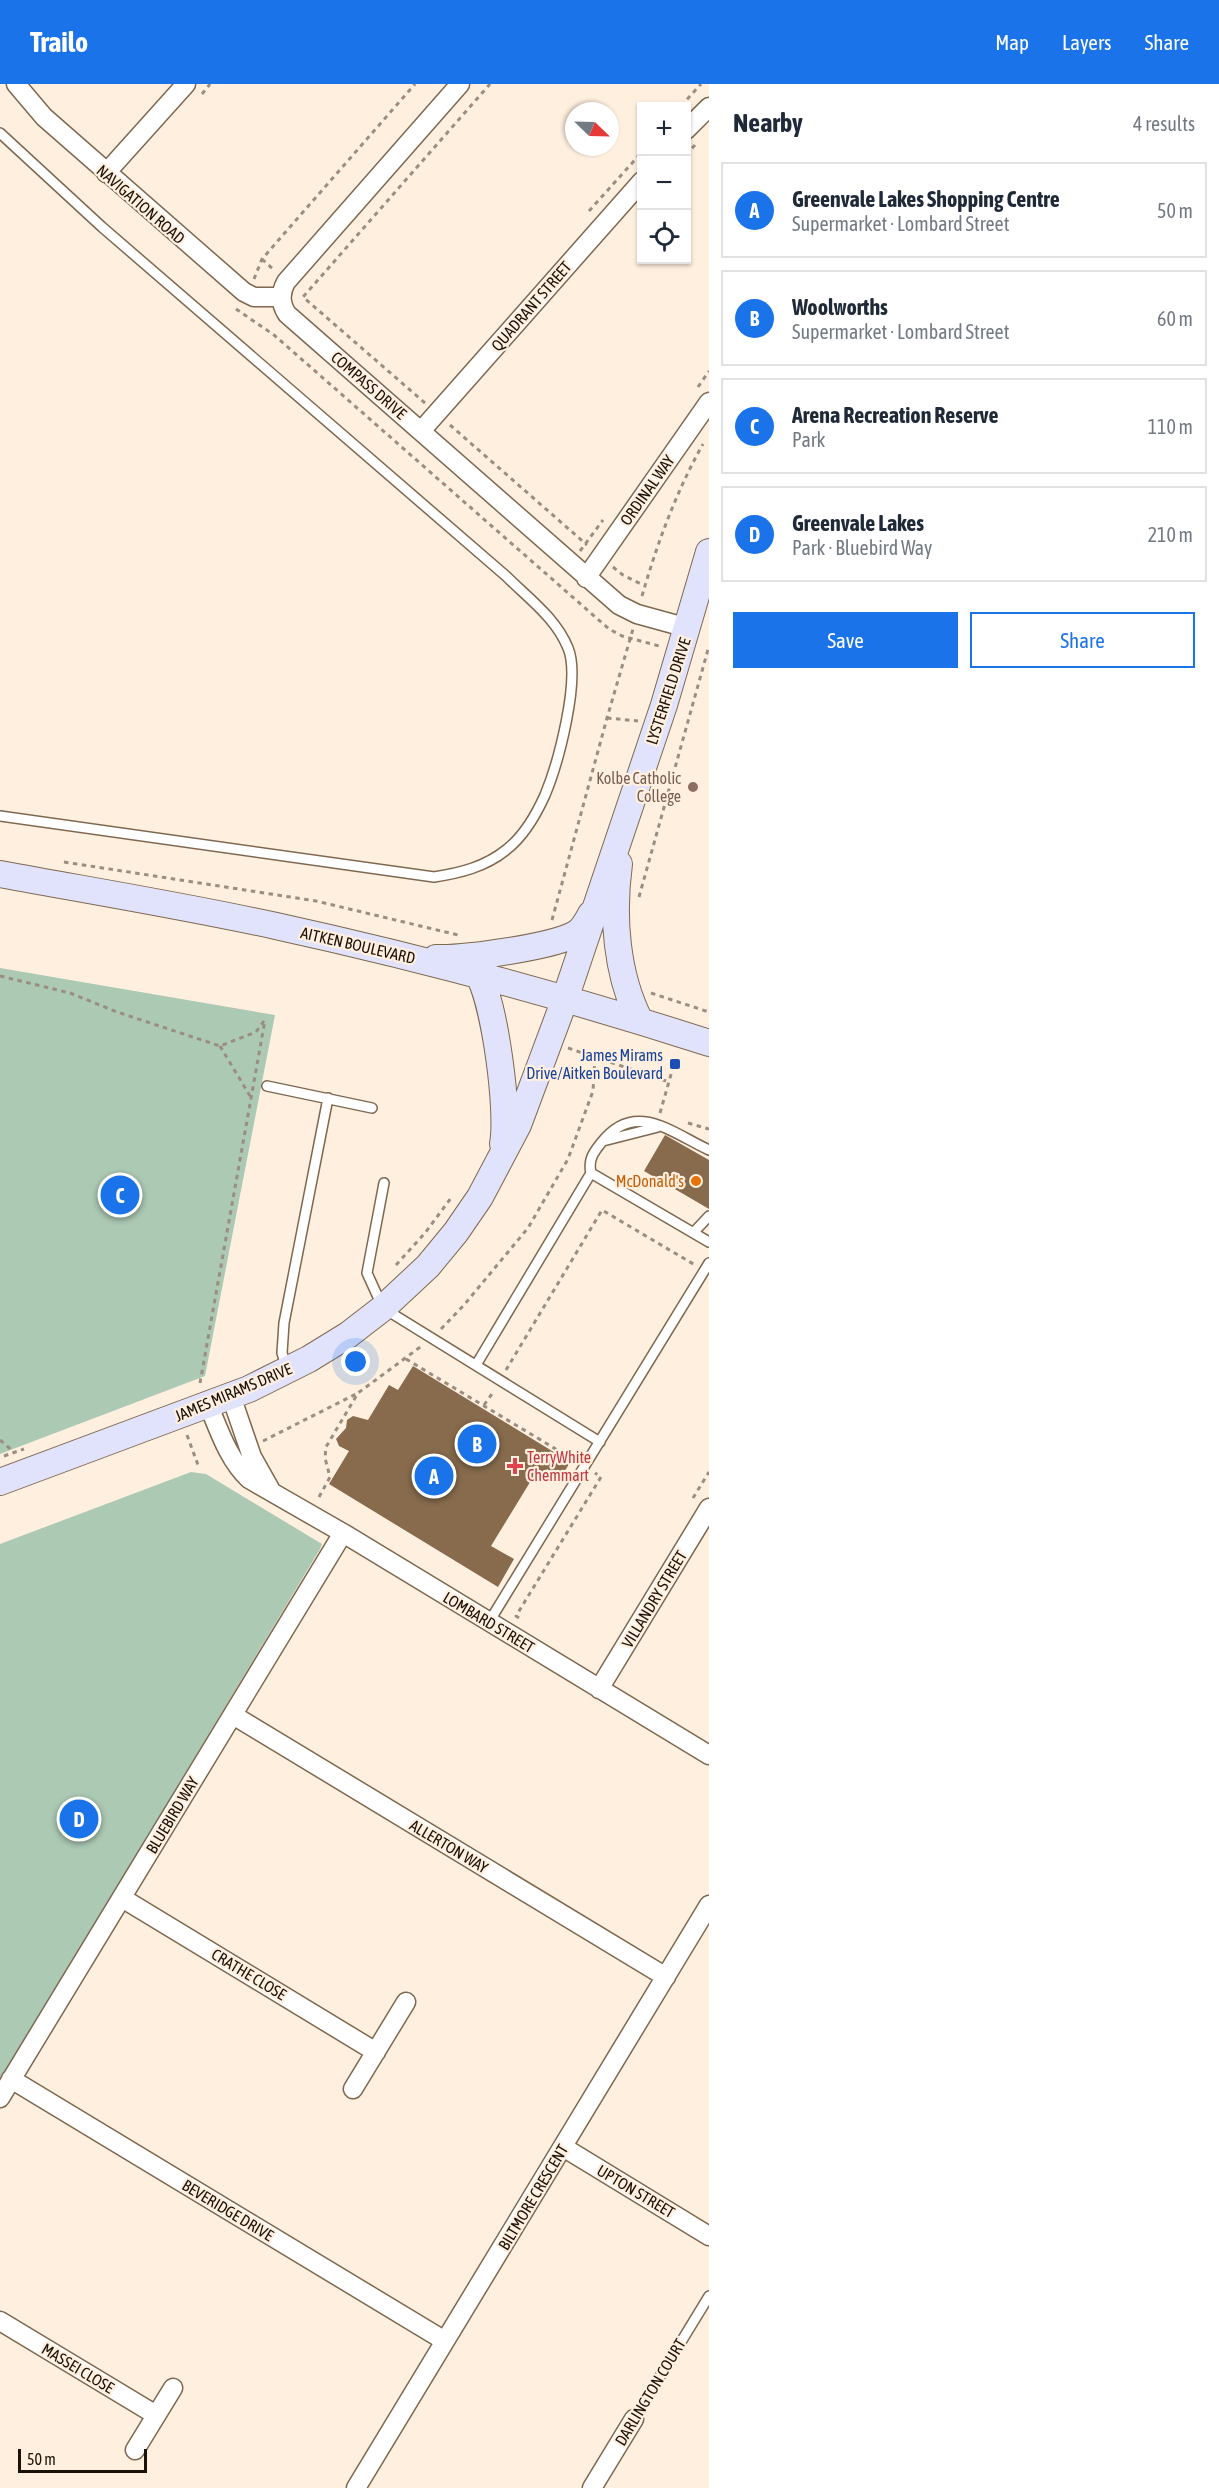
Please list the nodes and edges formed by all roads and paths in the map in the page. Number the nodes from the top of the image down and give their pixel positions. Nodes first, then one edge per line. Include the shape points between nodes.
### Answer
1 (16, 84) edge
2 (186, 84) edge
3 (415, 84) edge
4 (460, 84) edge
5 (490, 84) edge
6 (701, 84) edge
7 (685, 102) edge
8 (709, 107) edge
9 (691, 126) edge
10 (0, 133) edge
11 (106, 173) junction
12 (637, 187) edge
13 (262, 259) dead end
14 (281, 297) junction
15 (233, 306) dead end
16 (709, 402) edge
17 (437, 413) junction
18 (421, 431) junction
19 (704, 443) dead end
20 (709, 552) edge
21 (600, 556) junction
22 (586, 578) junction
23 (645, 586) junction
24 (637, 614) junction
25 (688, 628) junction
26 (631, 638) junction
27 (709, 646) edge
28 (667, 648) dead end
29 (607, 718) junction
30 (657, 725) junction
31 (630, 805) junction
32 (0, 816) edge
33 (54, 861) dead end
34 (0, 874) edge
35 (637, 903) dead end
36 (594, 909) junction
37 (551, 926) dead end
38 (466, 937) dead end
39 (408, 957) junction
40 (0, 976) edge
41 (479, 976) junction
42 (644, 991) dead end
43 (565, 999) junction
44 (709, 1012) edge
45 (640, 1021) junction
46 (548, 1042) junction
47 (709, 1043) edge
48 (220, 1046) junction
49 (595, 1057) junction
50 (674, 1064) dead end
51 (669, 1082) junction
52 (267, 1086) dead end
53 (251, 1097) junction
54 (328, 1098) junction
55 (372, 1107) dead end
56 (660, 1114) dead end
57 (709, 1150) edge
58 (499, 1165) junction
59 (591, 1173) junction
60 (384, 1183) dead end
61 (455, 1193) dead end
62 (709, 1216) edge
63 (694, 1232) junction
64 (709, 1242) edge
65 (707, 1267) edge
66 (378, 1298) junction
67 (432, 1338) junction
68 (406, 1359) junction
69 (476, 1365) junction
70 (288, 1370) junction
71 (500, 1380) junction
72 (208, 1390) junction
73 (358, 1393) junction
74 (484, 1406) junction
75 (0, 1440) edge
76 (600, 1442) junction
77 (248, 1447) junction
78 (26, 1448) dead end
79 (14, 1452) junction
80 (0, 1457) edge
81 (585, 1467) junction
82 (709, 1472) edge
83 (0, 1482) edge
84 (270, 1489) junction
85 (319, 1497) dead end
86 (691, 1502) dead end
87 (709, 1508) edge
88 (343, 1533) junction
89 (489, 1622) junction
90 (526, 1622) dead end
91 (599, 1689) junction
92 (233, 1715) junction
93 (709, 1755) edge
94 (122, 1898) junction
95 (709, 1905) edge
96 (666, 1977) junction
97 (406, 2002) dead end
98 (376, 2052) junction
99 (11, 2079) junction
100 (353, 2089) dead end
101 (0, 2098) edge
102 (563, 2147) junction
103 (709, 2236) edge
104 (709, 2296) edge
105 (0, 2321) edge
106 (445, 2341) junction
107 (173, 2388) dead end
108 (156, 2415) junction
109 (634, 2419) joint
110 (135, 2450) dead end
111 (356, 2488) edge
112 (592, 2488) edge

1 - 11 street, NAVIGATION ROAD via 44,117
2 - 11 street
3 - 13 path
4 - 14 street via 286,282
5 - 17 path via 303,297
6 - 7 path
8 - 9 street
10 - 32 lane via 111,235 529,598 552,620 569,649 573,678 565,723 546,792 537,810 523,833 506,850 460,873 434,877
11 - 14 street, NAVIGATION ROAD via 244,292 254,297
12 - 17 street, QUADRANT STREET
14 - 18 street, COMPASS DRIVE via 287,314
15 - 26 path via 274,335 609,629
16 - 21 street, ORDINAL WAY
17 - 18 street, QUADRANT STREET
17 - 21 path
18 - 22 street, COMPASS DRIVE
19 - 23 path via 666,522
20 - 25 street, LYSTERFIELD DRIVE
21 - 22 street, ORDINAL WAY
21 - 23 path via 623,575
22 - 24 street, COMPASS DRIVE via 619,605
23 - 24 path
24 - 25 street, COMPASS DRIVE
24 - 26 path
25 - 30 street, LYSTERFIELD DRIVE
26 - 28 path
26 - 29 path
27 - 35 path
29 - 30 path
29 - 37 path
30 - 31 street, LYSTERFIELD DRIVE
31 - 36 street, LYSTERFIELD DRIVE
31 - 45 street via 616,887 618,946 625,985
33 - 38 path via 316,901
34 - 39 street, AITKEN BOULEVARD via 274,926
36 - 39 street via 582,929 563,939 507,951 444,958
36 - 43 street, LYSTERFIELD DRIVE
39 - 41 street, AITKEN BOULEVARD
40 - 48 path via 70,993
41 - 43 street, AITKEN BOULEVARD
41 - 58 street via 489,1006 504,1110
42 - 44 path
43 - 45 street, AITKEN BOULEVARD
43 - 46 street, JAMES MIRAMS DRIVE
45 - 47 street, AITKEN BOULEVARD
46 - 49 path
46 - 58 street, JAMES MIRAMS DRIVE
48 - 53 path
48 - 53 path via 256,1032 265,1020
49 - 51 path
49 - 67 path via 593,1091 568,1159 528,1228
50 - 51 path
51 - 56 path
52 - 54 lane
53 - 72 path
54 - 55 lane
54 - 70 lane via 284,1323 282,1353
57 - 59 lane via 663,1125 603,1141 590,1159
58 - 66 street, JAMES MIRAMS DRIVE via 456,1232 428,1266
59 - 63 lane
59 - 69 lane
60 - 66 lane via 367,1273
61 - 66 path
62 - 63 lane
63 - 64 lane
65 - 71 path via 602,1210
65 - 76 lane
66 - 67 lane
66 - 70 street, JAMES MIRAMS DRIVE via 348,1335
67 - 68 path
67 - 69 lane
68 - 73 path
68 - 74 path
69 - 71 lane
70 - 72 street, JAMES MIRAMS DRIVE
71 - 74 path
71 - 76 lane
72 - 77 street
72 - 83 street, JAMES MIRAMS DRIVE
72 - 84 street, LOMBARD STREET via 238,1468 249,1479
73 - 77 path
73 - 85 path via 326,1447 330,1477
74 - 81 path
75 - 79 path
76 - 81 lane
77 - 84 street
78 - 79 path
79 - 80 path
81 - 89 lane
81 - 90 path via 601,1477 516,1616
82 - 86 path
84 - 88 street, LOMBARD STREET
87 - 91 street, VILLANDRY STREET
88 - 89 street, LOMBARD STREET
88 - 92 street, BLUEBIRD WAY
89 - 91 street, LOMBARD STREET
91 - 93 street, LOMBARD STREET
92 - 94 street, BLUEBIRD WAY
92 - 96 street, ALLERTON WAY
94 - 98 street, CRATHE CLOSE
94 - 99 street, BLUEBIRD WAY
95 - 96 street, BILTMORE CRESCENT
96 - 102 street, BILTMORE CRESCENT
97 - 98 street
98 - 100 street
99 - 101 street, BLUEBIRD WAY
99 - 106 street, BEVERIDGE DRIVE
102 - 103 street, UPTON STREET
102 - 106 street, BILTMORE CRESCENT
104 - 109 lane, DARLINGTON COURT
105 - 108 street, MASSEI CLOSE
106 - 111 street, BILTMORE CRESCENT
107 - 108 street
108 - 110 street
109 - 112 street, DARLINGTON COURT

